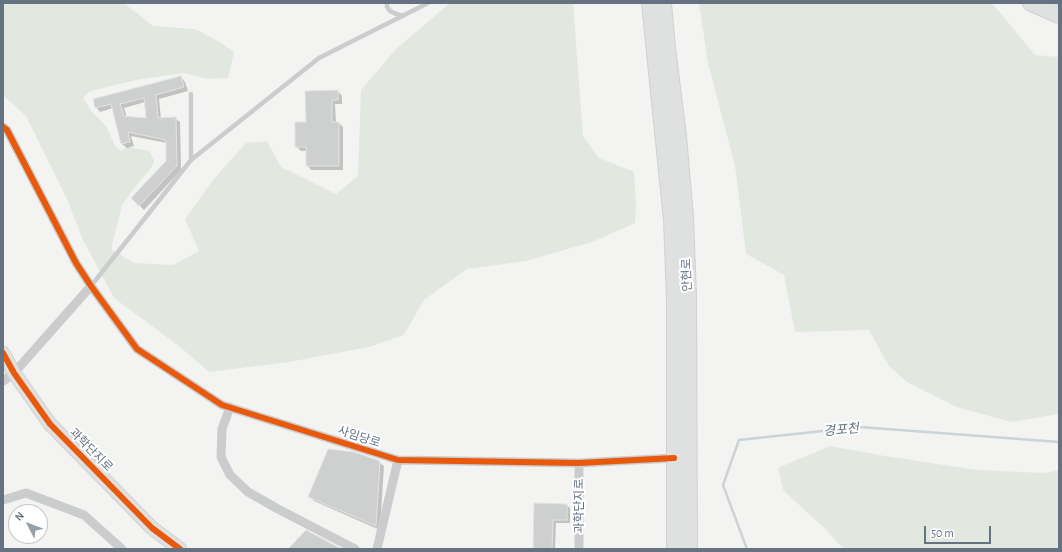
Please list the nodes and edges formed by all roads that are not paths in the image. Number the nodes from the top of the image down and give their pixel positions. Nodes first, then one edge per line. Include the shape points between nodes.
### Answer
1 (387, 3) edge
2 (428, 3) edge
3 (650, 3) edge
4 (663, 3) edge
5 (1031, 3) edge
6 (1054, 3) edge
7 (1059, 6) edge
8 (1059, 15) edge
9 (403, 16) junction
10 (191, 94) dead end
11 (3, 127) edge
12 (191, 160) junction
13 (91, 286) junction
14 (3, 353) edge
15 (14, 373) junction
16 (3, 382) edge
17 (230, 407) junction
18 (682, 458) junction
19 (398, 460) junction
20 (579, 463) junction
21 (3, 500) edge
22 (122, 549) edge
23 (180, 549) edge
24 (355, 549) edge
25 (377, 549) edge
26 (578, 549) edge
27 (675, 549) edge
28 (690, 549) edge

1 - 9 lane via 390,10
2 - 9 lane
3 - 18 highway, 안현로 via 672,220
4 - 18 highway, 안현로 via 686,217 688,296
5 - 8 highway
6 - 7 highway
9 - 12 lane via 320,58
10 - 12 lane
11 - 13 street via 7,130 76,263
12 - 13 lane
13 - 15 street
13 - 17 street, 사임당로 via 138,349 222,405
14 - 15 street, 과학단지로
15 - 16 street
15 - 23 street, 과학단지로 via 50,424 152,528
17 - 19 street, 사임당로
17 - 24 street via 222,429 220,457 230,475 248,492
18 - 20 street, 사임당로
18 - 27 highway, 안현로
18 - 28 highway, 안현로
19 - 20 street, 사임당로
19 - 25 street
20 - 26 street, 과학단지로
21 - 22 street via 26,493 84,515

